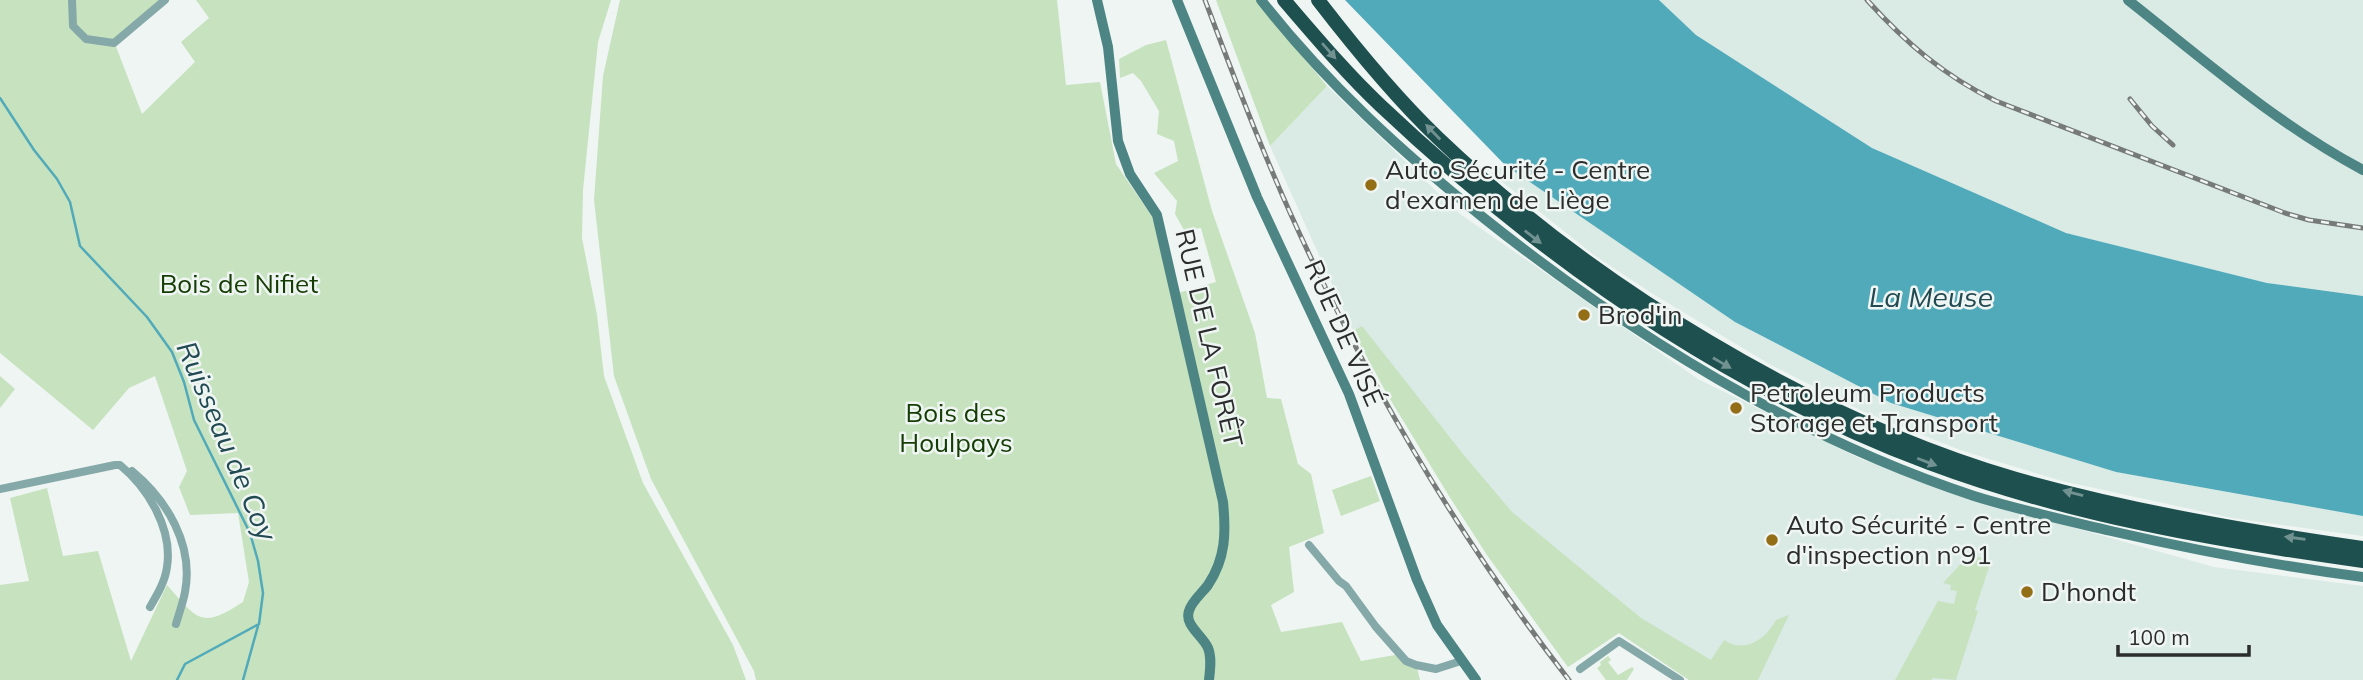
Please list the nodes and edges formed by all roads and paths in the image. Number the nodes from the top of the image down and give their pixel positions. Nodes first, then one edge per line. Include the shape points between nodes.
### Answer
1 (72, 0) edge
2 (165, 0) edge
3 (1097, 0) edge
4 (1177, 0) edge
5 (1261, 0) edge
6 (1284, 0) edge
7 (1318, 0) edge
8 (2127, 0) edge
9 (2363, 170) edge
10 (117, 465) junction
11 (0, 489) edge
12 (1309, 545) dead end
13 (2363, 548) edge
14 (2363, 561) edge
15 (2363, 577) edge
16 (149, 607) dead end
17 (176, 624) dead end
18 (1461, 661) junction
19 (1580, 669) dead end
20 (1209, 680) edge
21 (1476, 680) edge
22 (1680, 680) edge

1 - 2 street via 73,26 86,39 114,43
3 - 20 main road, RUE DE LA FORÊT via 1108,47 1118,141 1130,174 1157,215 1223,502 1223,551 1216,571 1189,610 1188,620 1208,648
4 - 18 main road, RUE DE VISÉ via 1256,197 1349,394 1417,580 1437,625
5 - 15 main road via 1293,42 1367,118 1437,180 1608,311 1732,388 1886,463 2016,509 2154,541
6 -> 14 highway via 1380,105 1515,223 1611,295 1766,389 1917,458 2012,491 2180,531
13 -> 7 highway via 2183,518 2015,478 1934,451 1772,377 1604,273 1515,205 1427,127
8 - 9 main road via 2275,116
10 - 11 street
10 - 16 street via 152,502 166,543 167,568
10 - 17 street via 148,485 176,526 186,582
12 - 18 street via 1406,660 1436,668
18 - 21 main road, RUE DE VISÉ
19 - 22 street via 1619,641

